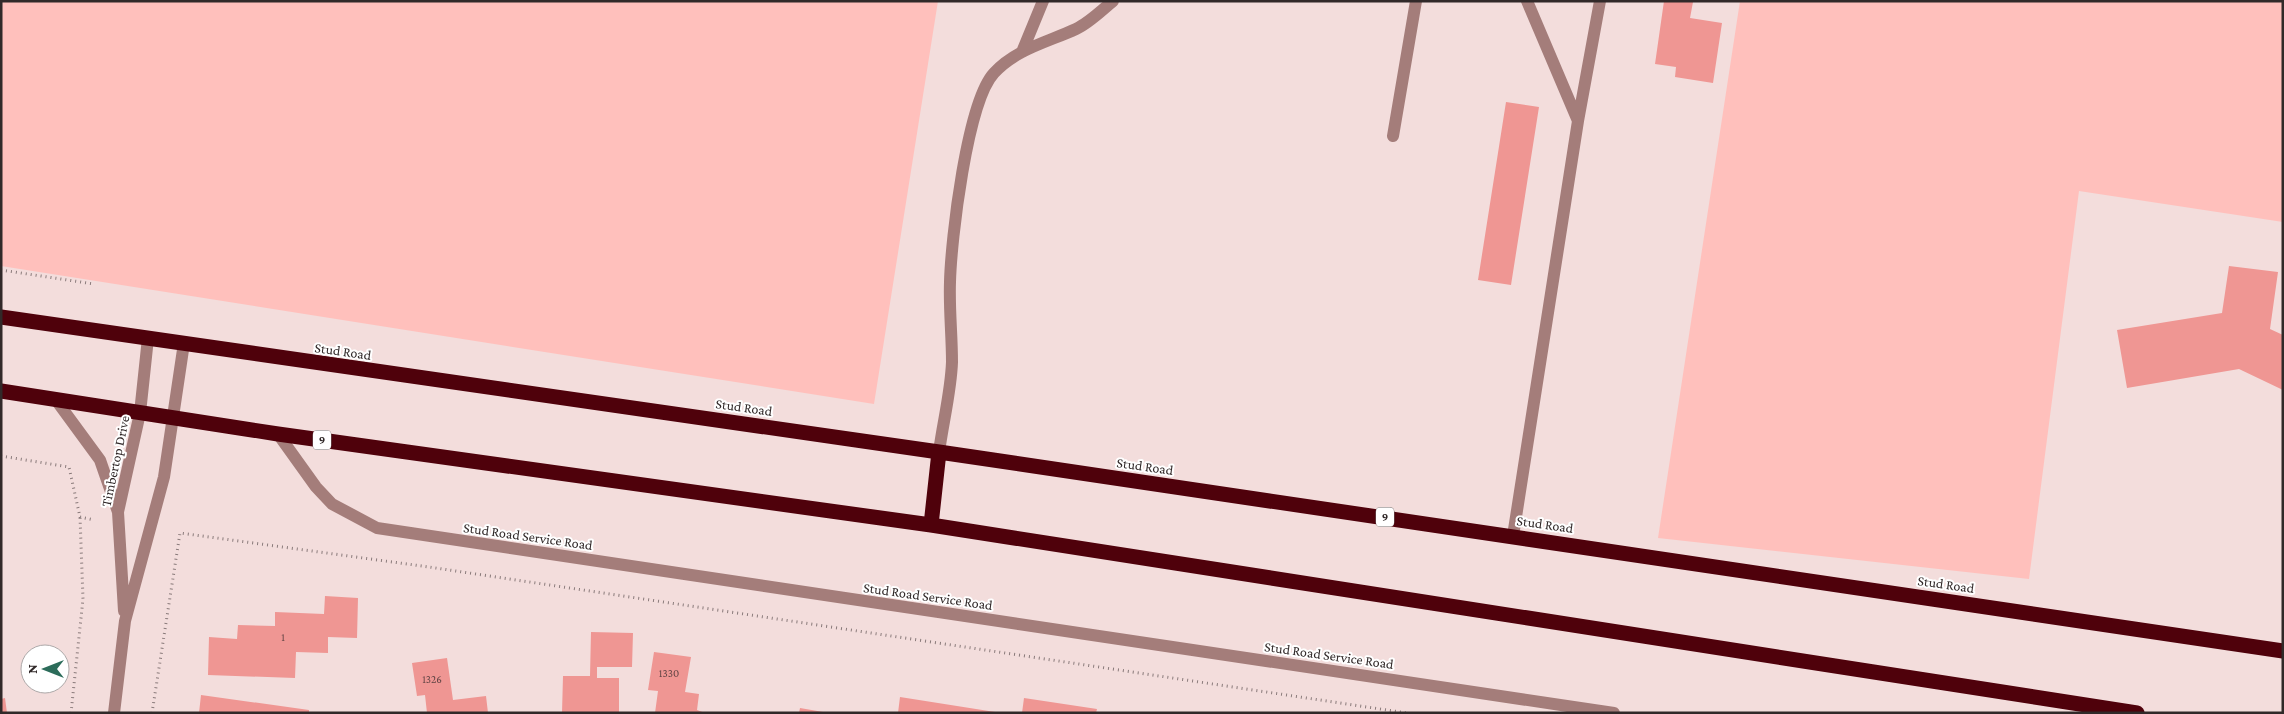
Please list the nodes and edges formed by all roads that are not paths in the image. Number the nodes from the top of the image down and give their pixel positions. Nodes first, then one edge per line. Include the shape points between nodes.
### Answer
1 (1043, 1) edge
2 (1113, 1) edge
3 (1416, 1) edge
4 (1527, 1) edge
5 (1600, 1) edge
6 (1022, 52) junction
7 (1578, 120) junction
8 (1393, 136) dead end
9 (1, 317) edge
10 (148, 338) junction
11 (184, 343) junction
12 (1, 391) edge
13 (56, 400) junction
14 (140, 413) junction
15 (174, 418) junction
16 (278, 434) junction
17 (939, 452) junction
18 (118, 512) junction
19 (930, 525) junction
20 (1513, 536) junction
21 (125, 621) junction
22 (2283, 651) edge
23 (114, 713) edge
24 (1614, 713) edge
25 (2137, 713) edge

1 - 6 street
2 - 6 street via 1078,28
3 - 8 street
4 - 7 street
5 - 7 street
6 - 17 street via 993,74 982,90 971,125 952,252 952,363
7 - 20 street
9 - 10 highway, Stud Road / 9
10 - 11 highway, Stud Road / 9
10 - 14 street, Timbertop Drive
11 - 15 street, Timbertop Drive
11 - 17 highway, Stud Road / 9
12 - 13 highway, 9
13 - 14 highway, 9
13 - 18 street via 100,460
14 - 15 highway, 9
14 - 18 street, Timbertop Drive
15 - 16 highway, 9
15 - 21 street, Timbertop Drive via 164,477
16 - 19 highway, 9
16 - 24 street, Stud Road Service Road via 332,504 377,528
17 - 19 highway
17 - 20 highway, Stud Road / 9
18 - 21 street, Timbertop Drive
19 - 25 highway, 9
20 - 22 highway, Stud Road / 9
21 - 23 street, Timbertop Drive

